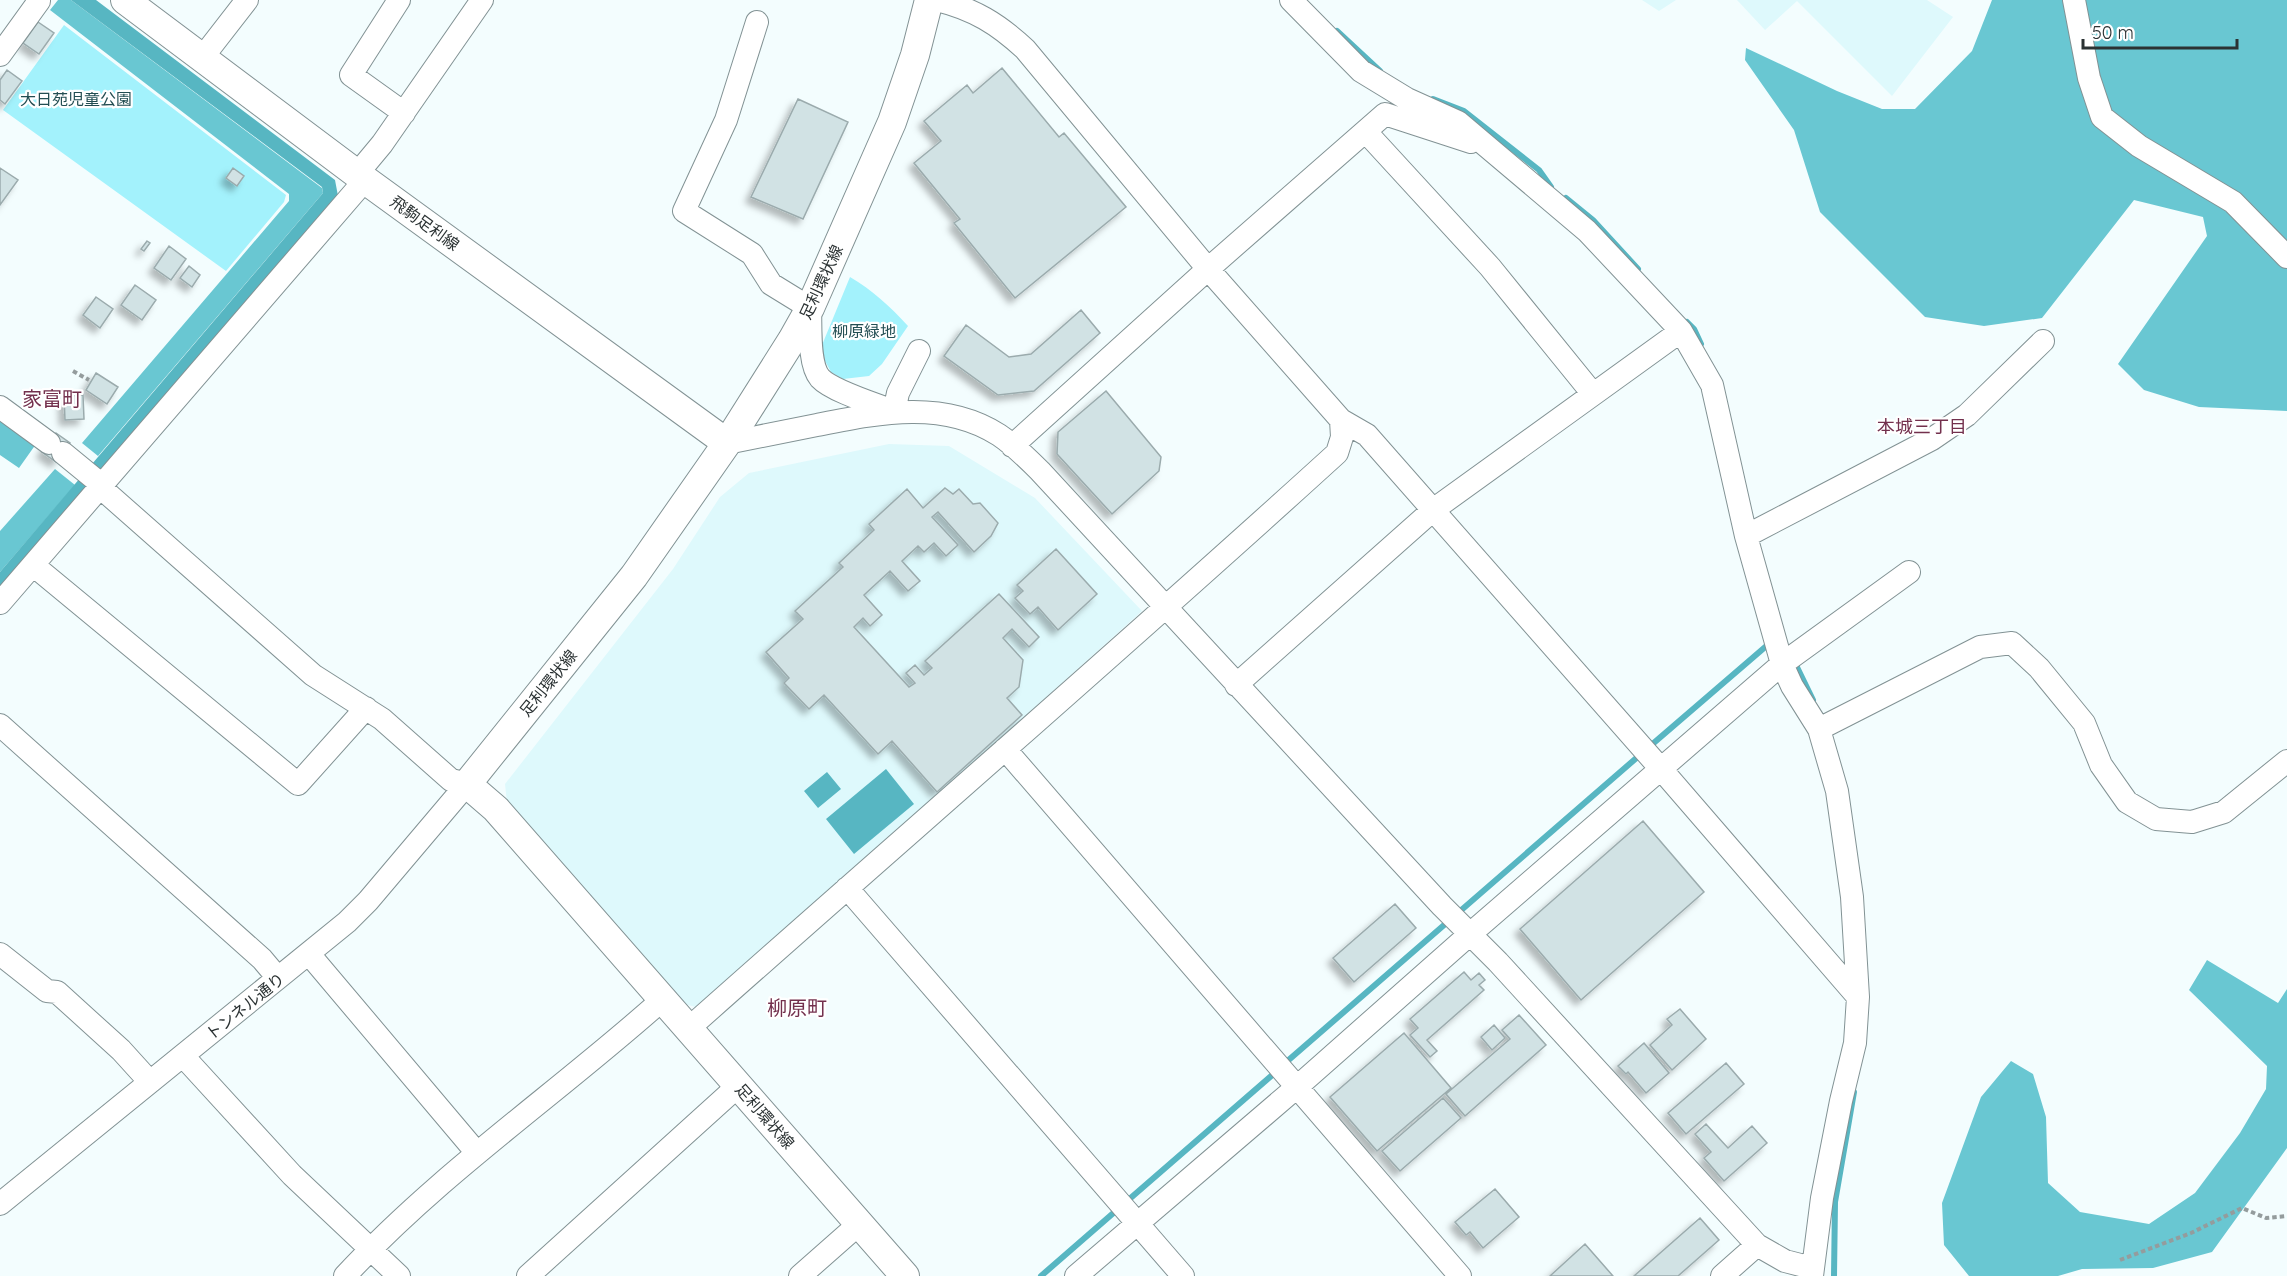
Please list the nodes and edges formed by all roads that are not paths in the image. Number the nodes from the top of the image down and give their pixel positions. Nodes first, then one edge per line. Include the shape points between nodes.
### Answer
1 (126, 0) edge
2 (248, 0) edge
3 (399, 0) edge
4 (482, 0) edge
5 (928, 0) edge
6 (937, 0) edge
7 (1292, 0) edge
8 (2074, 0) edge
9 (39, 1) edge
10 (757, 22) dead end
11 (0, 55) edge
12 (202, 58) junction
13 (404, 113) junction
14 (1366, 132) junction
15 (1489, 148) junction
16 (361, 177) junction
17 (2287, 257) edge
18 (1208, 269) junction
19 (810, 308) junction
20 (1681, 331) junction
21 (2043, 341) dead end
22 (919, 351) dead end
23 (1593, 394) junction
24 (0, 407) edge
25 (894, 412) junction
26 (1341, 420) junction
27 (727, 443) junction
28 (1012, 446) junction
29 (96, 480) junction
30 (1433, 510) junction
31 (1746, 536) junction
32 (33, 565) junction
33 (1909, 572) dead end
34 (0, 603) edge
35 (1167, 608) junction
36 (1782, 664) junction
37 (1236, 685) junction
38 (366, 708) junction
39 (0, 725) edge
40 (1819, 729) junction
41 (1005, 749) junction
42 (2287, 761) edge
43 (1661, 770) junction
44 (467, 784) junction
45 (846, 888) junction
46 (1469, 934) junction
47 (0, 954) edge
48 (309, 954) junction
49 (278, 978) junction
50 (1858, 998) junction
51 (662, 1000) junction
52 (688, 1029) junction
53 (183, 1056) junction
54 (150, 1082) junction
55 (738, 1086) junction
56 (1297, 1087) junction
57 (477, 1153) junction
58 (0, 1204) edge
59 (860, 1224) junction
60 (1138, 1224) junction
61 (1757, 1245) junction
62 (370, 1249) junction
63 (1812, 1272) edge
64 (345, 1276) edge
65 (399, 1276) edge
66 (528, 1276) edge
67 (800, 1276) edge
68 (905, 1276) edge
69 (1076, 1276) edge
70 (1183, 1276) edge
71 (1460, 1276) edge
72 (1722, 1276) edge

1 - 12 main road, 飛駒足利線
2 - 12 street
3 - 13 street via 351,75
4 - 13 street
5 - 19 main road, 足利環状線 via 915,55 892,122
6 - 18 street via 977,13 1025,49
7 - 15 street via 1361,71 1458,123
8 - 17 street via 2088,78 2102,117 2139,146 2233,202
9 - 11 street
10 - 19 street via 726,120 684,211 752,254 771,284
12 - 16 main road, 飛駒足利線
13 - 16 street
14 - 15 street via 1385,114
14 - 18 street
14 - 23 street via 1490,267
15 - 20 street via 1587,231
16 - 27 main road, 飛駒足利線
16 - 29 street
18 - 26 street
18 - 28 street
19 - 25 street via 813,360 820,378
19 - 27 main road, 足利環状線
20 - 23 street
20 - 31 street via 1712,385
21 - 31 street via 1966,415 1932,439
22 - 25 street via 898,393
23 - 30 street
24 - 29 street
25 - 27 street
25 - 28 street via 954,417 985,428
26 - 30 street via 1367,435
26 - 35 street via 1342,437 1337,453
27 - 44 main road, 足利環状線 via 634,576
28 - 35 street
29 - 32 street
29 - 38 street via 313,675
30 - 37 street
30 - 43 street
31 - 36 street
32 - 34 street
32 - 38 street via 298,784
33 - 36 street
35 - 37 street
35 - 41 street
36 - 40 street
36 - 43 street
37 - 46 street
38 - 44 street via 451,780
39 - 49 street via 262,959
40 - 42 street via 1980,647 2012,642 2084,723 2101,765 2127,802 2156,819 2193,822 2224,812
40 - 50 street via 1837,791 1852,897
41 - 45 street
41 - 56 street
43 - 46 street
43 - 50 street
44 - 48 street, トンネル通り via 368,901
44 - 51 main road, 足利環状線 via 496,809
45 - 52 street
45 - 60 street
46 - 56 street
46 - 61 street
47 - 54 street via 47,991 57,992 122,1050
48 - 49 street, トンネル通り
48 - 57 street
49 - 53 street, トンネル通り
50 - 63 street via 1855,1043 1840,1101
51 - 52 main road, 足利環状線
51 - 57 street
52 - 55 main road, 足利環状線
53 - 54 street, トンネル通り
53 - 62 street via 292,1175
54 - 58 street, トンネル通り
55 - 59 main road, 足利環状線
55 - 66 street
56 - 60 street
56 - 71 street
57 - 62 street
59 - 67 street
59 - 68 main road, 足利環状線
60 - 69 street
60 - 70 street
61 - 63 street
61 - 72 street
62 - 64 street
62 - 65 street

